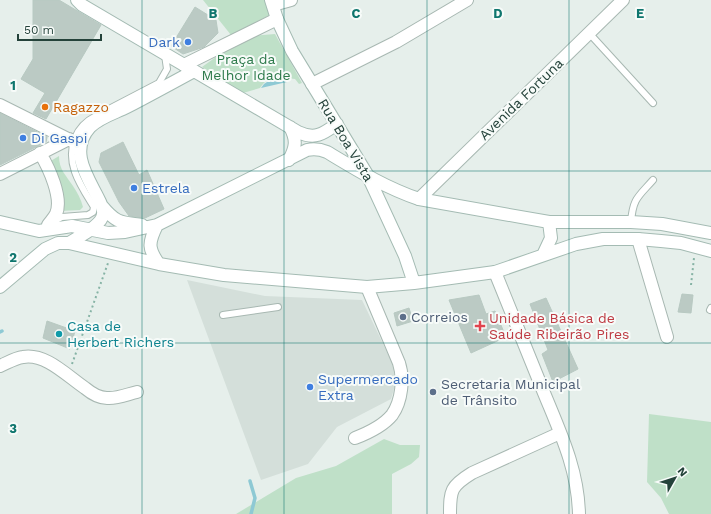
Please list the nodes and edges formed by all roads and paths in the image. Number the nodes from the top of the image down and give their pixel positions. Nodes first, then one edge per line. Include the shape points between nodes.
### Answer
1 (77, 0) edge
2 (291, 0) edge
3 (467, 0) edge
4 (623, 0) edge
5 (272, 2) edge
6 (277, 19) junction
7 (589, 33) junction
8 (165, 55) junction
9 (189, 68) junction
10 (312, 84) junction
11 (653, 103) dead end
12 (0, 105) edge
13 (337, 124) junction
14 (290, 128) junction
15 (72, 140) junction
16 (40, 153) junction
17 (289, 160) junction
18 (0, 174) edge
19 (368, 176) junction
20 (653, 180) dead end
21 (419, 199) junction
22 (102, 206) junction
23 (0, 218) edge
24 (0, 222) edge
25 (549, 222) junction
26 (631, 222) junction
27 (48, 224) junction
28 (154, 226) junction
29 (91, 229) junction
30 (711, 233) edge
31 (638, 239) junction
32 (69, 243) junction
33 (695, 247) junction
34 (711, 251) edge
35 (543, 255) junction
36 (108, 264) dead end
37 (159, 264) junction
38 (495, 272) junction
39 (414, 283) junction
40 (690, 285) dead end
41 (0, 287) edge
42 (367, 287) junction
43 (278, 307) dead end
44 (223, 315) dead end
45 (667, 337) dead end
46 (0, 366) edge
47 (68, 376) junction
48 (137, 392) dead end
49 (560, 434) junction
50 (355, 438) dead end
51 (450, 514) edge
52 (579, 514) edge

1 - 8 street via 82,6
2 - 5 street
3 - 10 street via 396,42
4 - 7 street, Avenida Fortuna
5 - 6 street, Rua Boa Vista
6 - 9 street
6 - 10 street, Rua Boa Vista
7 - 11 lane
7 - 21 street, Avenida Fortuna
8 - 9 street
8 - 15 lane via 167,69 159,83 86,122
9 - 14 street
9 - 22 street via 90,127 81,143 80,158
10 - 13 street, Rua Boa Vista
12 - 15 street
13 - 14 street via 318,136 306,136
13 - 19 street, Rua Boa Vista
14 - 17 street via 295,147
15 - 16 street
15 - 27 lane via 73,168 94,207 93,212 88,215 62,217
16 - 18 street
16 - 27 street via 56,190 56,213
17 - 19 street via 307,150 318,149
17 - 28 street
19 - 21 street
19 - 39 street, Rua Boa Vista via 405,256
20 - 26 lane via 635,200
21 - 25 street
22 - 28 street via 116,220
22 - 29 street via 104,214
23 - 27 lane via 43,227
24 - 29 street via 39,231 72,226
25 - 26 street
25 - 35 street via 551,238
26 - 30 street via 662,224
28 - 29 street via 108,233
28 - 37 street via 150,245
29 - 32 street
31 - 33 street via 681,243
31 - 35 street via 589,241
31 - 45 street
32 - 37 street
32 - 41 street via 58,243 45,249
33 - 34 street
33 - 40 path
35 - 38 street
36 - 47 path
37 - 42 street via 224,275
38 - 39 street
38 - 49 street
39 - 42 street
42 - 50 street via 399,363 402,372 401,387 392,415 369,432
43 - 44 lane
46 - 47 street via 11,360 34,357
47 - 48 street via 93,394 107,398
49 - 51 street via 462,479 450,494
49 - 52 street via 574,472 579,497

